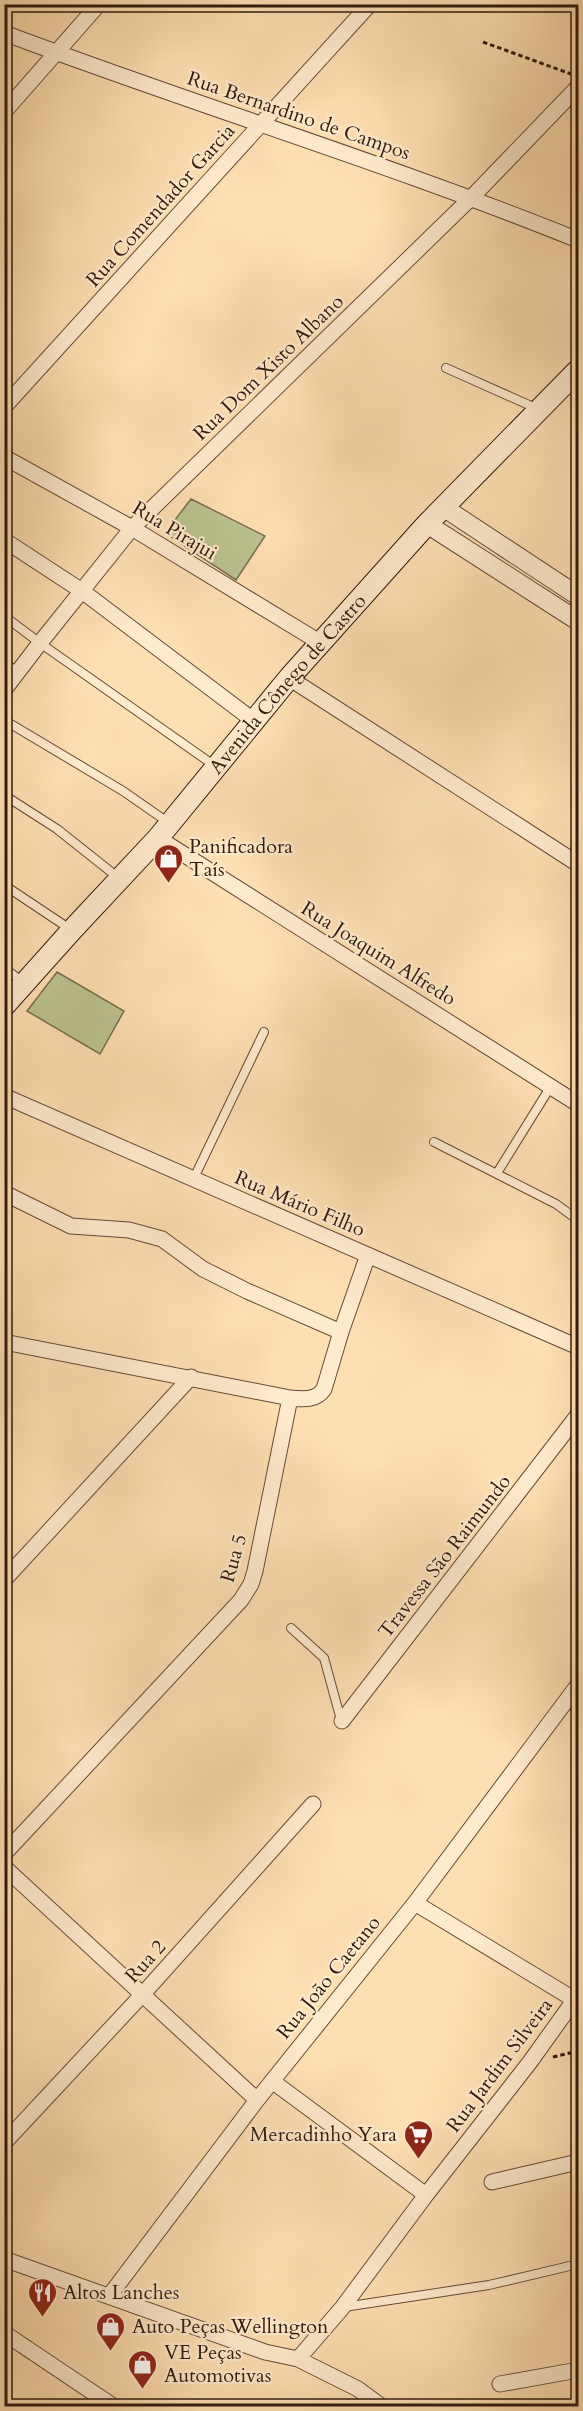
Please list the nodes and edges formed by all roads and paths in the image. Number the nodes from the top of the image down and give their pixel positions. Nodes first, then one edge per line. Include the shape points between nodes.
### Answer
1 (99, 4) edge
2 (370, 4) edge
3 (4, 33) edge
4 (483, 42) dead end
5 (56, 52) junction
6 (579, 77) edge
7 (579, 87) edge
8 (4, 112) edge
9 (260, 126) junction
10 (472, 197) junction
11 (579, 240) edge
12 (446, 368) dead end
13 (579, 370) edge
14 (4, 407) edge
15 (539, 410) junction
16 (4, 457) edge
17 (443, 507) junction
18 (427, 524) junction
19 (132, 528) junction
20 (4, 540) edge
21 (82, 591) junction
22 (579, 596) edge
23 (4, 616) edge
24 (579, 621) edge
25 (40, 643) junction
26 (321, 643) junction
27 (4, 663) edge
28 (19, 673) junction
29 (289, 678) junction
30 (4, 690) edge
31 (4, 720) edge
32 (254, 721) junction
33 (216, 767) junction
34 (4, 795) edge
35 (164, 831) junction
36 (579, 864) edge
37 (121, 880) junction
38 (4, 885) edge
39 (72, 930) junction
40 (4, 968) edge
41 (24, 983) junction
42 (4, 1006) edge
43 (264, 1032) dead end
44 (551, 1086) junction
45 (4, 1096) edge
46 (579, 1104) edge
47 (434, 1142) dead end
48 (497, 1173) junction
49 (193, 1180) junction
50 (4, 1193) edge
51 (579, 1220) edge
52 (368, 1255) junction
53 (341, 1332) junction
54 (4, 1342) edge
55 (579, 1347) edge
56 (191, 1377) junction
57 (290, 1398) junction
58 (579, 1415) edge
59 (4, 1580) edge
60 (291, 1628) dead end
61 (577, 1690) edge
62 (342, 1721) joint
63 (313, 1804) dead end
64 (4, 1854) edge
65 (4, 1867) edge
66 (415, 1903) junction
67 (142, 1995) junction
68 (577, 1998) edge
69 (272, 2081) junction
70 (257, 2100) junction
71 (4, 2143) edge
72 (579, 2162) edge
73 (492, 2182) dead end
74 (426, 2195) junction
75 (4, 2259) edge
76 (579, 2264) edge
77 (110, 2295) junction
78 (342, 2308) junction
79 (4, 2333) edge
80 (298, 2360) junction
81 (579, 2370) edge
82 (500, 2384) dead end
83 (113, 2406) edge
84 (381, 2406) edge

1 - 5 street
2 - 9 street, Rua Comendador Garcia
3 - 5 street, Rua Bernardino de Campos
4 - 6 path
5 - 8 street
5 - 9 street, Rua Bernardino de Campos
7 - 10 street, Rua Dom Xisto Albano
9 - 10 street, Rua Bernardino de Campos
9 - 14 street, Rua Comendador Garcia
10 - 11 street, Rua Bernardino de Campos
10 - 19 street, Rua Dom Xisto Albano
12 - 15 lane
13 - 15 main road, Avenida Cônego de Castro
15 - 17 main road, Avenida Cônego de Castro
16 - 19 street, Rua Pirajui
17 - 18 main road, Avenida Cônego de Castro
17 - 22 street
18 - 24 street
18 - 26 main road, Avenida Cônego de Castro
19 - 21 street, Rua Dom Xisto Albano
19 - 26 street, Rua Pirajui
20 - 21 street
21 - 25 street, Rua Dom Xisto Albano
21 - 32 street
23 - 25 lane
25 - 28 street, Rua Dom Xisto Albano
25 - 33 lane
26 - 29 main road, Avenida Cônego de Castro
27 - 28 lane
28 - 30 street, Rua Dom Xisto Albano
29 - 32 main road, Avenida Cônego de Castro
29 - 36 street
31 - 35 lane via 123,791
32 - 33 main road, Avenida Cônego de Castro
33 - 35 main road, Avenida Cônego de Castro
34 - 37 lane via 57,829
35 - 37 main road, Avenida Cônego de Castro
35 - 44 street, Rua Joaquim Alfredo
37 - 39 main road, Avenida Cônego de Castro
38 - 39 lane
39 - 41 main road, Avenida Cônego de Castro
40 - 41 lane
41 - 42 main road, Avenida Cônego de Castro
43 - 49 lane
44 - 46 street, Rua Joaquim Alfredo
44 - 48 lane
45 - 49 street, Rua Mário Filho
47 - 48 lane
48 - 51 lane
49 - 52 street, Rua Mário Filho
50 - 53 street via 71,1226 129,1230 162,1239 203,1269
52 - 53 street
52 - 55 street, Rua Mário Filho
53 - 57 street via 320,1395
54 - 56 street
56 - 57 street
56 - 59 street
57 - 64 street, Rua 5 via 255,1571 246,1592
58 - 62 street, Travessa São Raimundo
60 - 62 lane via 324,1658
61 - 66 street, Rua João Caetano
63 - 67 street, Rua 2
65 - 67 street
66 - 68 street
66 - 69 street, Rua João Caetano
67 - 70 street
67 - 71 street, Rua 2
68 - 74 street, Rua Jardim Silveira
69 - 70 street, Rua João Caetano
69 - 74 street
70 - 77 street, Rua João Caetano
72 - 73 street
74 - 78 street, Rua Jardim Silveira
75 - 77 street
76 - 78 lane via 489,2285
77 - 80 street via 265,2352
78 - 80 street, Rua Jardim Silveira
79 - 83 street
80 - 84 street via 358,2389
81 - 82 street

